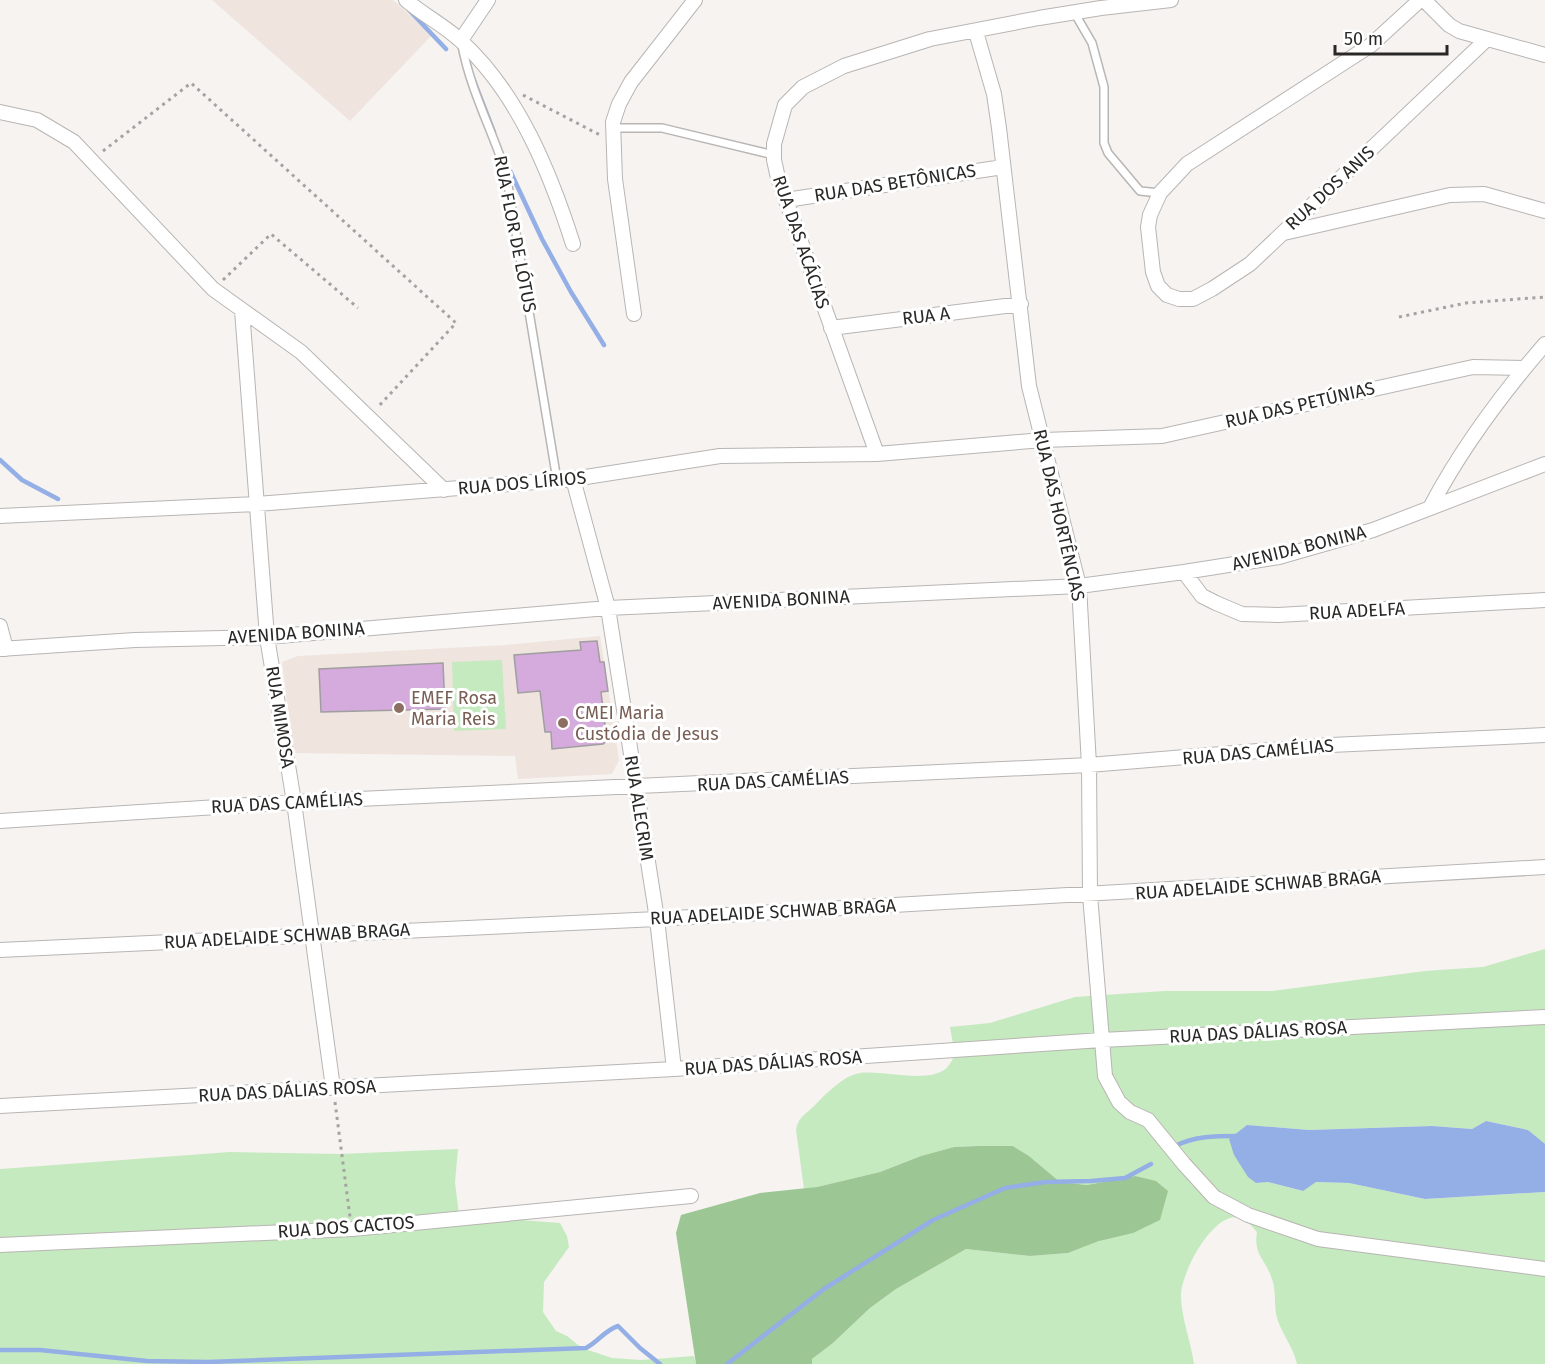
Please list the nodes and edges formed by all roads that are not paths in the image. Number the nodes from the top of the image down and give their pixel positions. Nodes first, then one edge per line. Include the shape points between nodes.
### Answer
1 (405, 0) edge
2 (488, 0) edge
3 (696, 0) edge
4 (1086, 0) edge
5 (1171, 0) edge
6 (1422, 0) edge
7 (1101, 8) junction
8 (1074, 12) junction
9 (976, 32) junction
10 (1487, 39) junction
11 (461, 40) junction
12 (1545, 55) edge
13 (0, 112) edge
14 (612, 135) junction
15 (774, 155) junction
16 (1003, 167) junction
17 (1160, 193) junction
18 (786, 200) junction
19 (1545, 211) edge
20 (1282, 233) junction
21 (573, 244) dead end
22 (1021, 304) junction
23 (242, 310) junction
24 (634, 314) dead end
25 (831, 328) junction
26 (1545, 344) edge
27 (1524, 368) junction
28 (1043, 440) junction
29 (877, 454) junction
30 (1545, 464) edge
31 (573, 479) junction
32 (557, 480) junction
33 (444, 490) junction
34 (257, 504) junction
35 (1431, 507) junction
36 (0, 516) edge
37 (1184, 572) junction
38 (1079, 586) junction
39 (1545, 600) edge
40 (608, 608) junction
41 (0, 626) edge
42 (267, 637) junction
43 (3, 649) edge
44 (1545, 735) edge
45 (1089, 765) junction
46 (636, 787) junction
47 (294, 802) junction
48 (0, 821) edge
49 (1545, 867) edge
50 (1090, 895) junction
51 (657, 918) junction
52 (311, 935) junction
53 (0, 950) edge
54 (1545, 1017) edge
55 (1102, 1040) junction
56 (674, 1069) junction
57 (333, 1088) junction
58 (0, 1106) edge
59 (691, 1196) dead end
60 (0, 1245) edge
61 (1545, 1269) edge

1 - 11 street
2 - 11 street
3 - 14 street via 631,82 619,104
4 - 7 street
5 - 7 street, RUA DAS ACÁCIAS
6 - 10 street via 1459,31
6 - 17 street via 1371,45 1188,164
7 - 8 street, RUA DAS ACÁCIAS
8 - 9 street, RUA DAS ACÁCIAS
8 - 17 lane via 1092,43 1104,87 1104,143 1108,153 1140,190
9 - 15 street, RUA DAS ACÁCIAS via 930,39 844,66 803,87 786,105
9 - 16 street, RUA DAS HORTÊNCIAS via 994,94
10 - 12 street
10 - 20 street, RUA DOS ANIS
11 - 21 street via 500,84 542,158
11 - 32 lane, RUA FLOR DE LÓTUS via 476,95 506,173
13 - 23 street via 37,120 74,142 213,289
14 - 15 lane via 662,128
14 - 24 street
15 - 18 street, RUA DAS ACÁCIAS
16 - 18 street, RUA DAS BETÔNICAS
16 - 22 street, RUA DAS HORTÊNCIAS
17 - 20 street, RUA DOS ANIS via 1148,227 1151,260 1158,286 1179,299 1193,299 1212,289 1250,264
18 - 25 street, RUA DAS ACÁCIAS
19 - 20 street via 1484,194 1450,195
22 - 25 street, RUA A
22 - 28 street, RUA DAS HORTÊNCIAS via 1029,386
23 - 33 street via 301,352
23 - 34 street, RUA MIMOSA
25 - 29 street, RUA DAS ACÁCIAS
26 - 27 street
27 - 28 street, RUA DAS PETÚNIAS via 1473,367 1162,436
27 - 35 street via 1462,450
28 - 29 street, RUA DOS LÍRIOS
28 - 38 street, RUA DAS HORTÊNCIAS
29 - 31 street, RUA DOS LÍRIOS via 720,456
30 - 35 street, AVENIDA BONINA
31 - 32 street, RUA DOS LÍRIOS
31 - 40 street, RUA ALECRIM
32 - 33 street, RUA DOS LÍRIOS
33 - 34 street, RUA DOS LÍRIOS
34 - 36 street, RUA DOS LÍRIOS
34 - 42 street, RUA MIMOSA
35 - 37 street, AVENIDA BONINA via 1373,530 1279,556
37 - 38 street, AVENIDA BONINA
37 - 39 street, RUA ADELFA via 1202,596 1242,614
38 - 40 street, AVENIDA BONINA
38 - 45 street, RUA DAS HORTÊNCIAS
40 - 42 street, AVENIDA BONINA
40 - 46 street, RUA ALECRIM
41 - 43 street
42 - 43 street, AVENIDA BONINA
42 - 47 street, RUA MIMOSA
44 - 45 street, RUA DAS CAMÉLIAS via 1331,746
45 - 46 street, RUA DAS CAMÉLIAS
45 - 50 street, RUA DAS HORTÊNCIAS
46 - 47 street, RUA DAS CAMÉLIAS
46 - 51 street, RUA ALECRIM
47 - 48 street, RUA DAS CAMÉLIAS
47 - 52 street, RUA MIMOSA
49 - 50 street, RUA ADELAIDE SCHWAB BRAGA
50 - 51 street, RUA ADELAIDE SCHWAB BRAGA
50 - 55 street, RUA DAS HORTÊNCIAS
51 - 52 street, RUA ADELAIDE SCHWAB BRAGA
51 - 56 street, RUA ALECRIM
52 - 53 street, RUA ADELAIDE SCHWAB BRAGA
52 - 57 street, RUA MIMOSA
54 - 55 street, RUA DAS DÁLIAS ROSA
55 - 56 street, RUA DAS DÁLIAS ROSA
55 - 61 street, RUA DAS HORTÊNCIAS via 1105,1076 1119,1102 1148,1120 1214,1197 1248,1215 1318,1239
56 - 57 street, RUA DAS DÁLIAS ROSA
57 - 58 street, RUA DAS DÁLIAS ROSA
59 - 60 street, RUA DOS CACTOS via 352,1229

